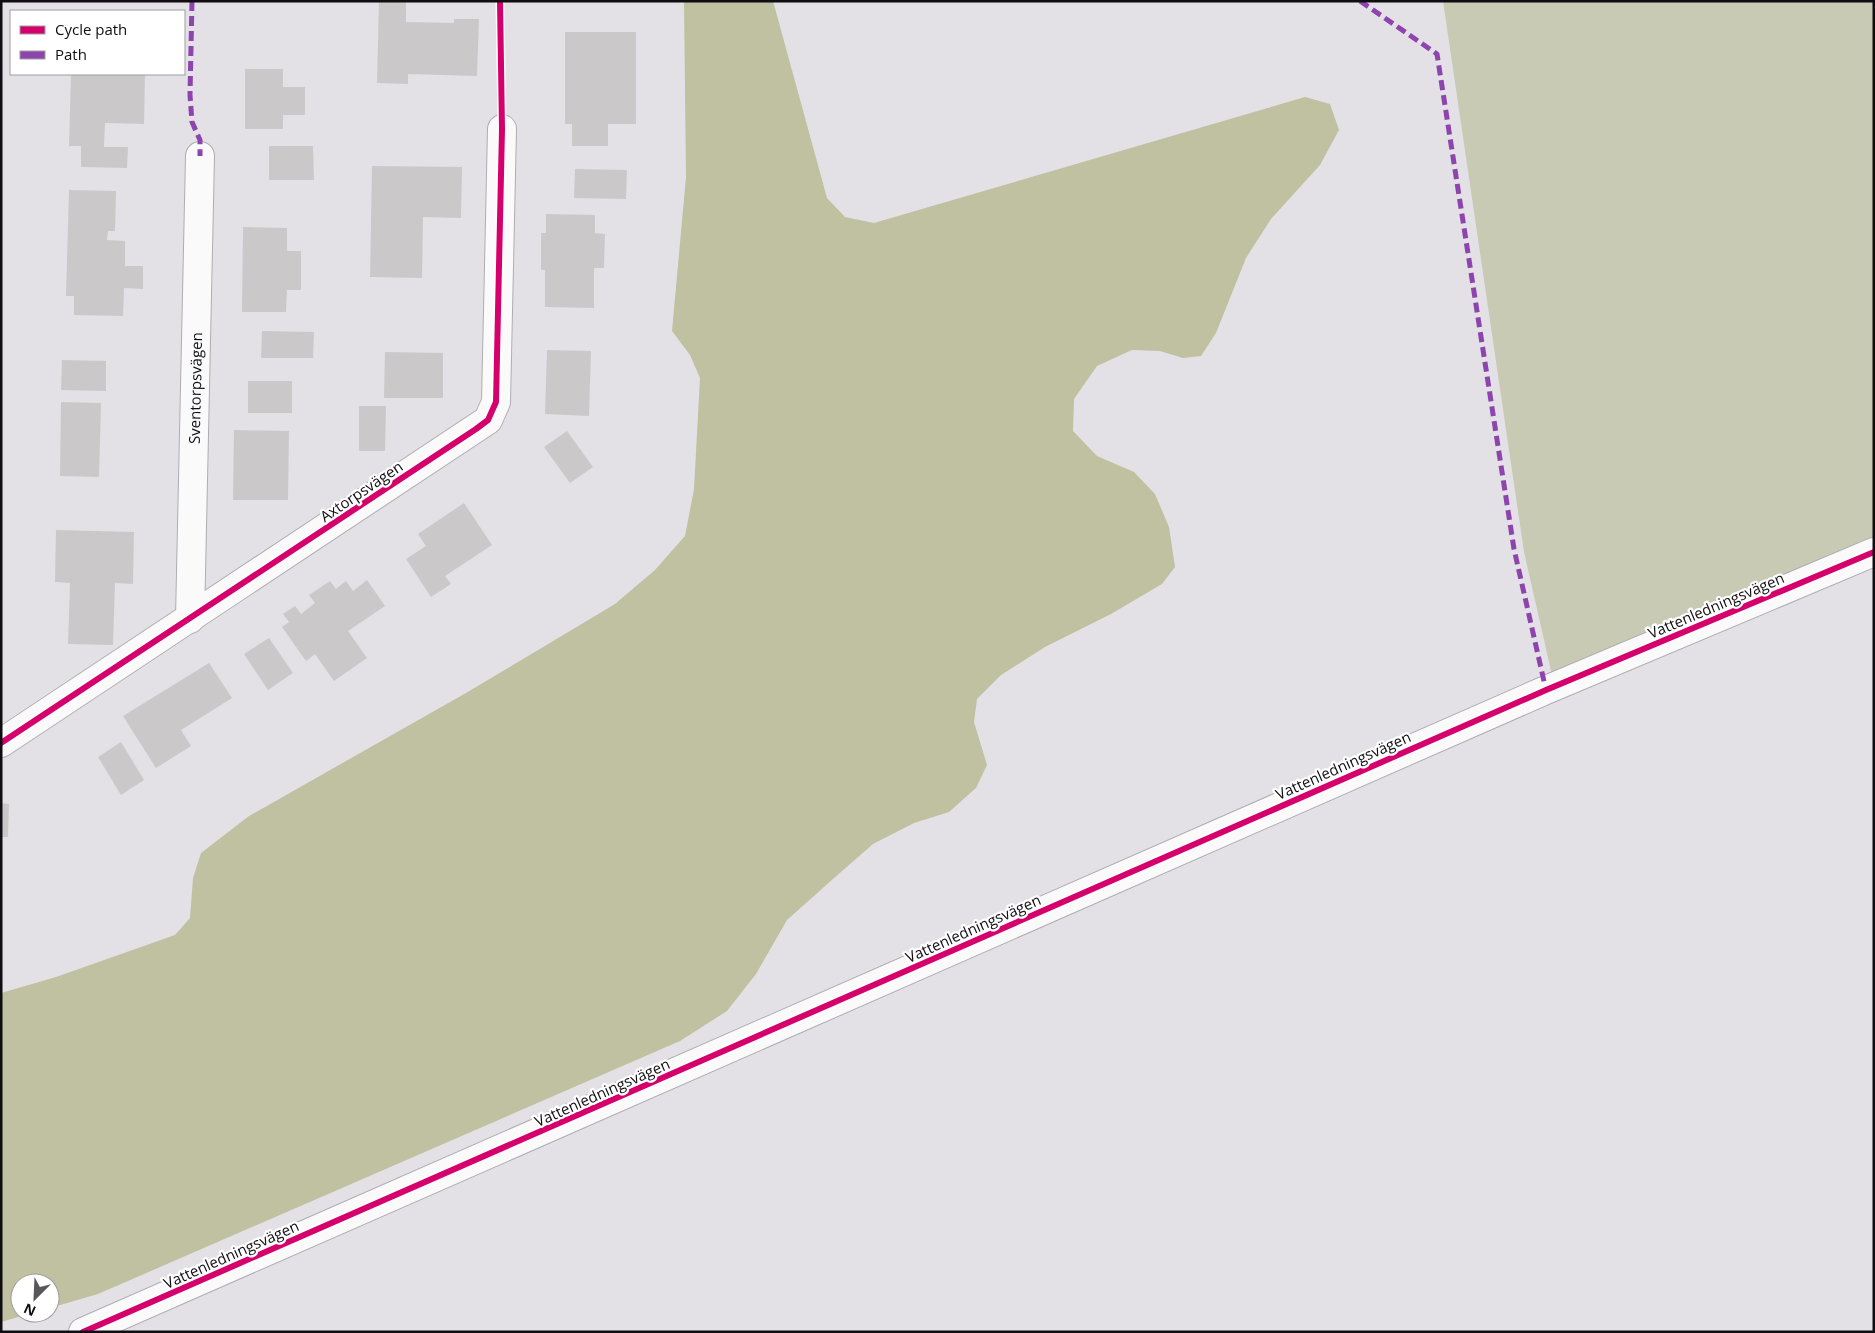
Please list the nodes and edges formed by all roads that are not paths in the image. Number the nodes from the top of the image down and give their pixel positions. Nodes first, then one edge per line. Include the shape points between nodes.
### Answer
1 (502, 129) dead end
2 (200, 156) dead end
3 (1874, 552) edge
4 (190, 619) junction
5 (1, 743) edge
6 (83, 1332) edge

1 - 4 street, Axtorpsvägen via 496,402 493,413 476,429
2 - 4 street, Sventorpsvägen
3 - 6 street, Vattenledningsvägen via 1546,690
4 - 5 street, Axtorpsvägen

